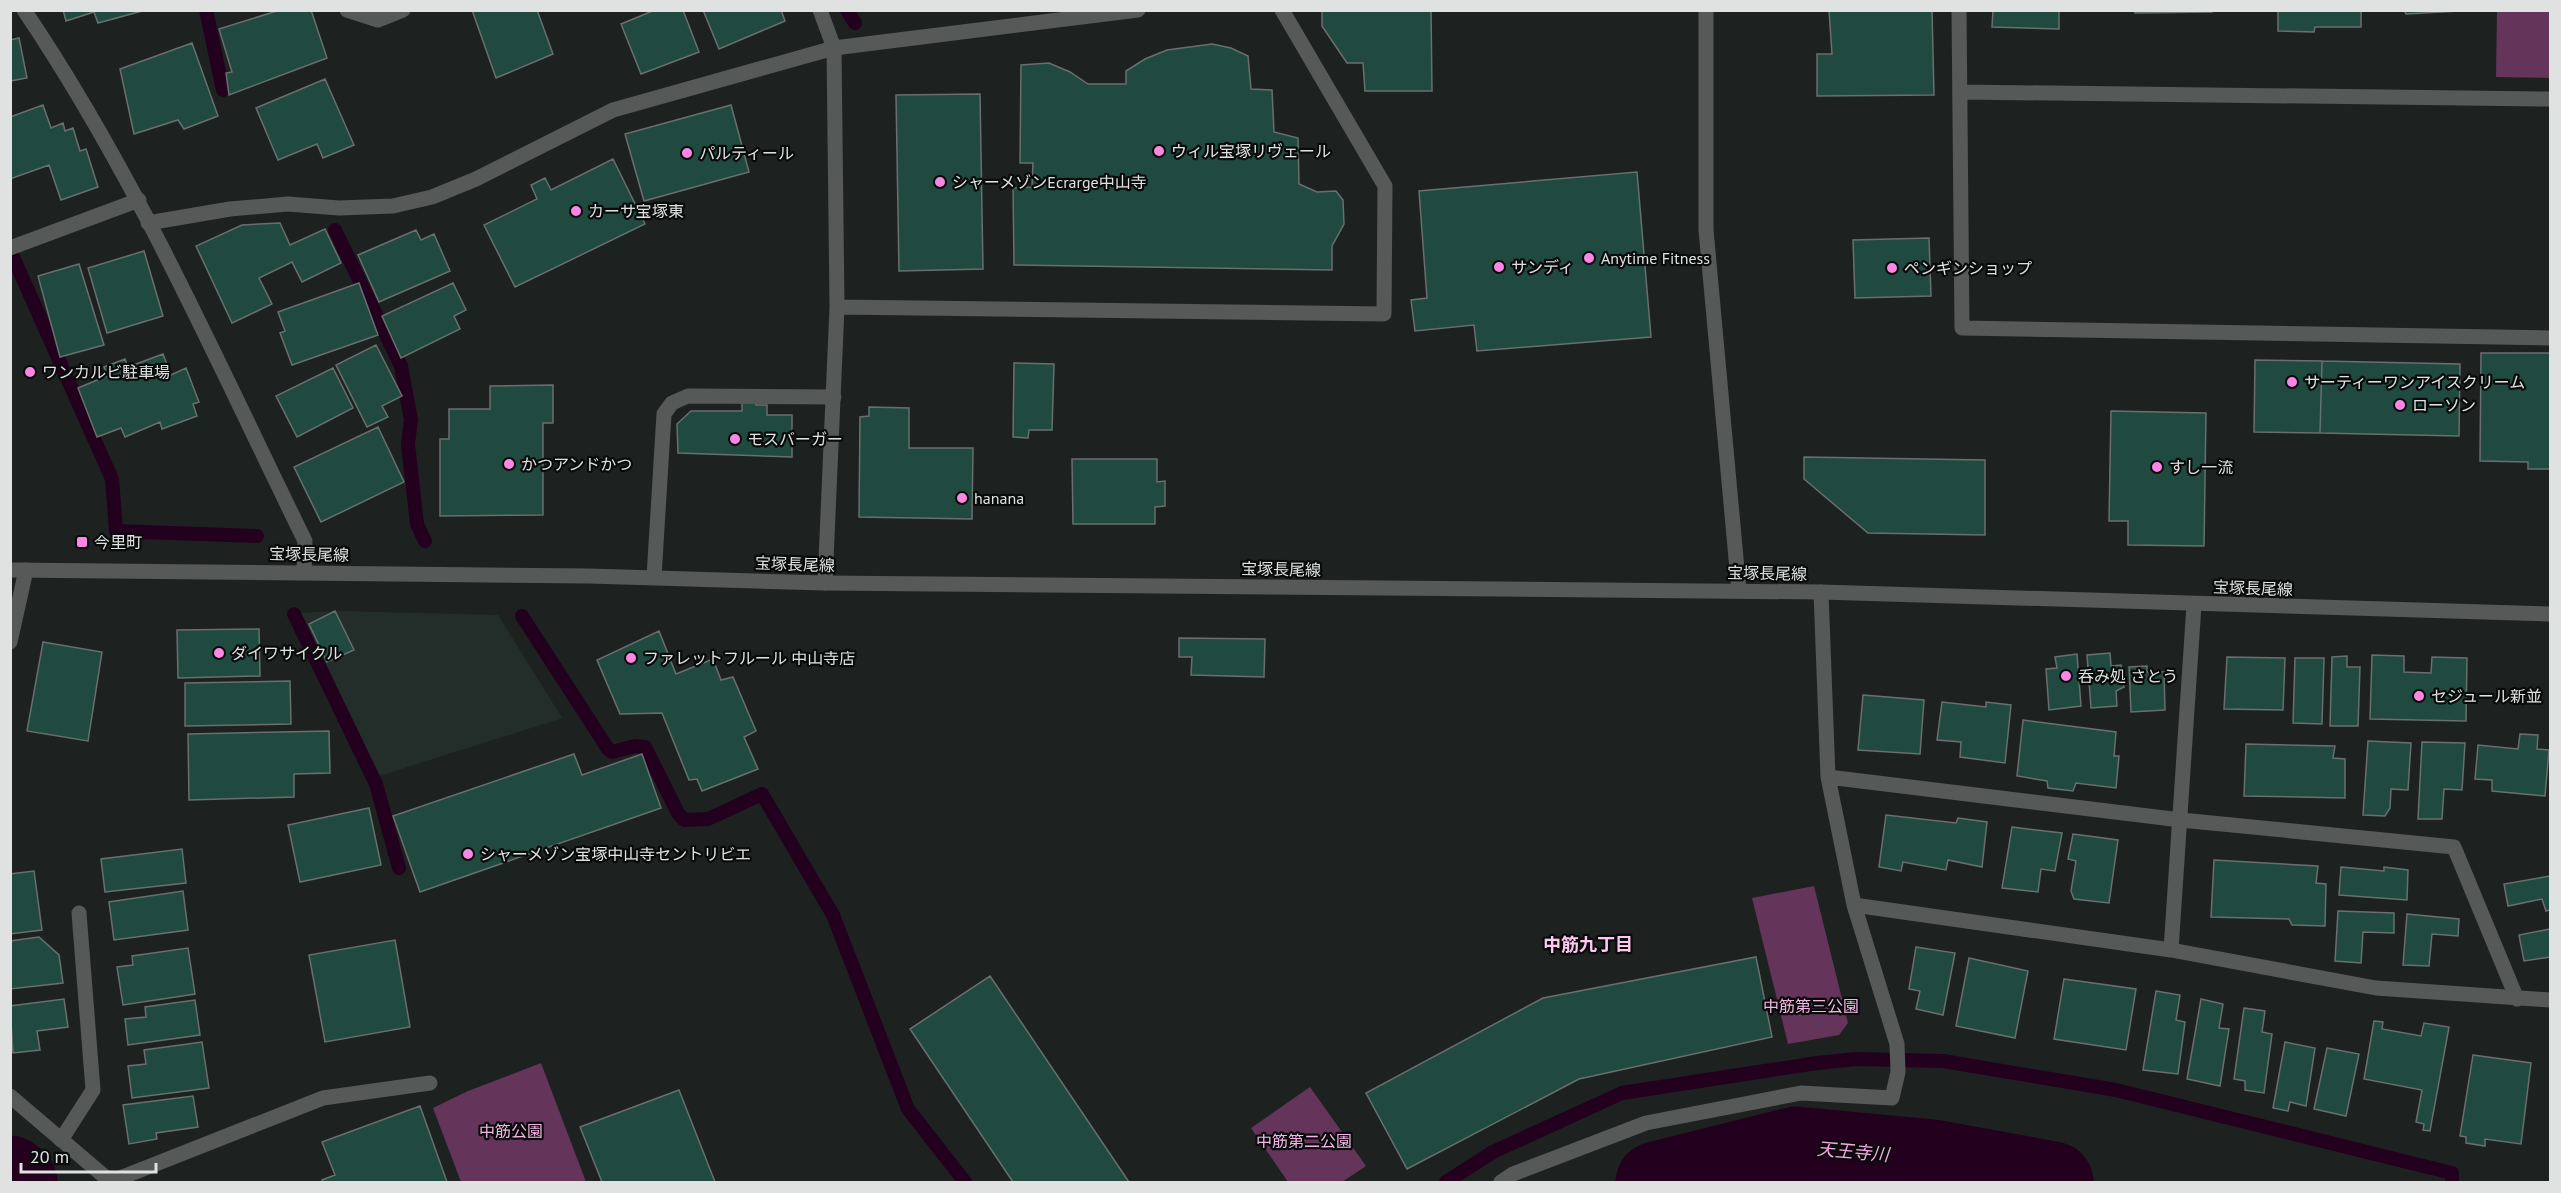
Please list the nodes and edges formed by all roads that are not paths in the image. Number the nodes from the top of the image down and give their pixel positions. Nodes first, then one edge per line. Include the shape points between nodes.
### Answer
1 (24, 10) edge
2 (347, 10) edge
3 (403, 10) edge
4 (820, 10) edge
5 (1138, 10) edge
6 (1282, 10) edge
7 (1706, 10) edge
8 (1959, 10) edge
9 (834, 48) junction
10 (1960, 92) junction
11 (2550, 99) edge
12 (139, 200) junction
13 (148, 223) junction
14 (10, 248) edge
15 (837, 308) junction
16 (2550, 338) edge
17 (834, 397) junction
18 (10, 570) edge
19 (26, 570) junction
20 (304, 572) junction
21 (654, 577) junction
22 (825, 583) junction
23 (1739, 591) junction
24 (1821, 592) junction
25 (2194, 605) junction
26 (2550, 614) edge
27 (10, 642) edge
28 (1828, 777) junction
29 (2181, 820) junction
30 (1854, 905) junction
31 (79, 913) dead end
32 (2171, 950) junction
33 (2517, 999) junction
34 (2550, 1000) edge
35 (430, 1083) dead end
36 (10, 1096) edge
37 (61, 1140) junction
38 (110, 1182) edge
39 (1501, 1182) edge

1 - 12 street via 70,79
2 - 3 street via 378,20
4 - 9 street
5 - 9 street
6 - 15 street via 1385,186 1384,314
7 - 23 street via 1706,230
8 - 10 street
9 - 13 street via 613,110 432,197 393,206 339,208 288,204 230,209
9 - 15 street
10 - 11 street
10 - 16 street via 1962,328
12 - 13 street
12 - 14 street
13 - 20 street via 306,542
15 - 17 street
17 - 21 street via 688,396 672,403 664,414
17 - 22 street
18 - 19 street, 宝塚長尾線
19 - 20 street, 宝塚長尾線
19 - 27 street
20 - 21 street, 宝塚長尾線
21 - 22 street, 宝塚長尾線
22 - 23 street, 宝塚長尾線
23 - 24 street, 宝塚長尾線
24 - 25 street, 宝塚長尾線
24 - 28 street
25 - 26 street, 宝塚長尾線
25 - 29 street
28 - 29 street
28 - 30 street
29 - 32 street
29 - 33 street via 2454,847
30 - 32 street
30 - 39 street via 1897,1044 1898,1072 1892,1098 1801,1093 1646,1123
31 - 37 street via 93,1090
32 - 33 street via 2376,988
33 - 34 street
35 - 38 street via 323,1098
36 - 37 street
37 - 38 street

